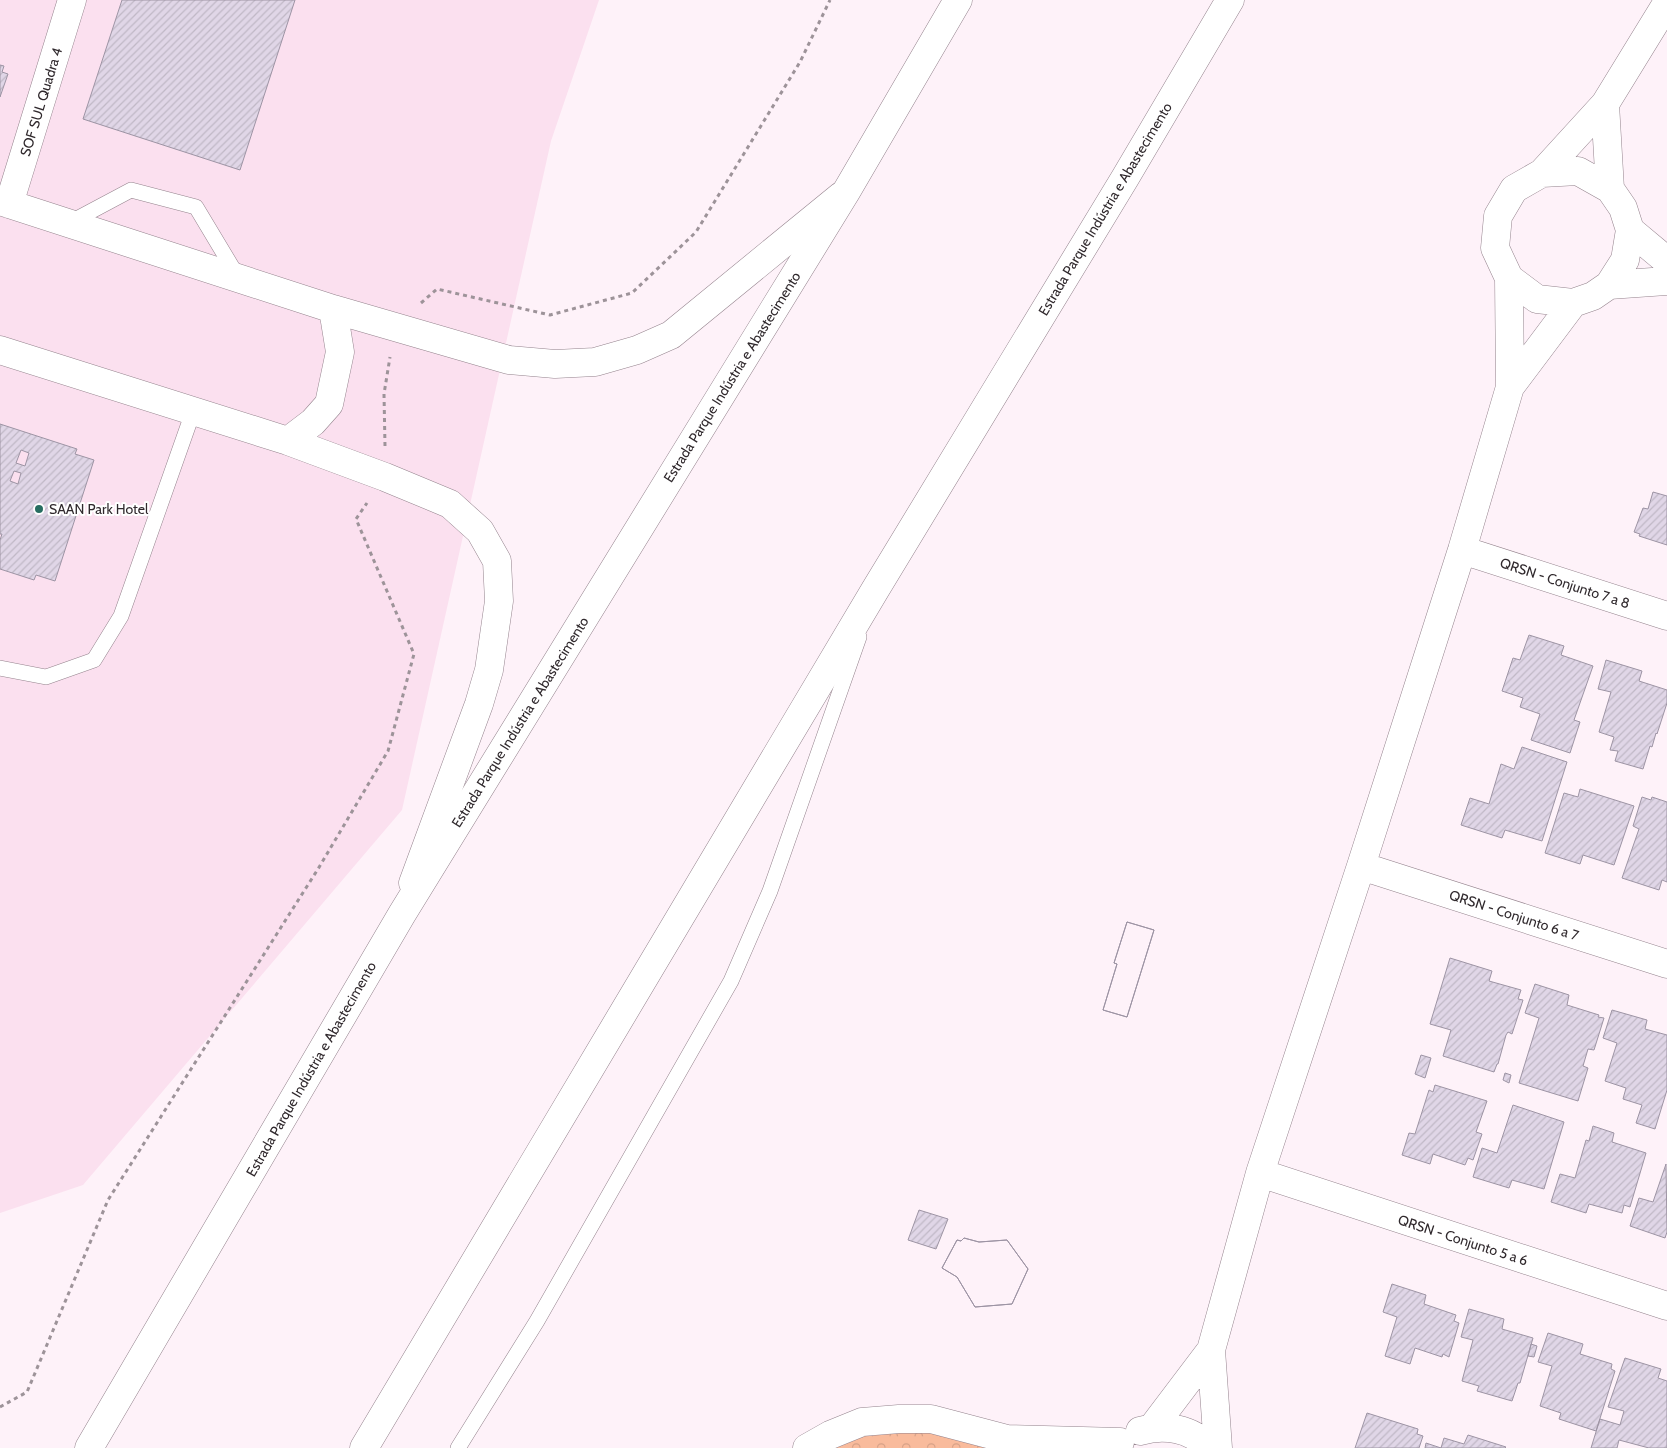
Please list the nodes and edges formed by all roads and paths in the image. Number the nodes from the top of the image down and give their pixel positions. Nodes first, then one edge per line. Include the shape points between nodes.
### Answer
1 (72, 0) edge
2 (830, 0) edge
3 (958, 0) edge
4 (1230, 0) edge
5 (1667, 3) edge
6 (1605, 104) junction
7 (1542, 172) junction
8 (1610, 189) junction
9 (846, 192) junction
10 (4, 202) edge
11 (68, 223) junction
12 (1630, 230) junction
13 (1667, 261) edge
14 (238, 278) junction
15 (1509, 278) junction
16 (1667, 281) edge
17 (1609, 285) junction
18 (1573, 303) junction
19 (334, 309) junction
20 (395, 326) junction
21 (0, 350) edge
22 (1510, 387) junction
23 (192, 412) junction
24 (288, 441) junction
25 (385, 477) junction
26 (1462, 550) junction
27 (875, 590) junction
28 (1667, 616) edge
29 (0, 668) edge
30 (1362, 866) junction
31 (402, 914) junction
32 (1667, 964) edge
33 (1260, 1173) junction
34 (1667, 1306) edge
35 (1210, 1350) junction
36 (0, 1406) edge
37 (109, 1415) junction
38 (1152, 1428) junction
39 (1012, 1444) edge
40 (1117, 1445) edge
41 (76, 1448) edge
42 (89, 1448) edge
43 (364, 1448) edge
44 (458, 1448) edge
45 (807, 1448) edge
46 (1209, 1448) edge
47 (1218, 1448) edge

1 - 10 main road, SOF SUL Quadra 4
2 - 20 path via 800,62 696,232 632,293 550,315 437,289
3 - 9 main road, Estrada Parque Indústria e Abastecimento
4 - 27 main road, Estrada Parque Indústria e Abastecimento
5 - 6 main road
6 - 7 main road
6 - 8 main road
7 - 8 main road via 1578,171
7 - 15 main road via 1514,189 1498,216 1496,248
8 - 12 main road via 1623,208
9 - 20 main road via 671,335 637,350 595,362 555,364 509,360
9 - 31 main road, Estrada Parque Indústria e Abastecimento
10 - 11 main road
11 - 14 main road
11 - 14 lane via 131,190 196,207
12 - 13 main road
12 - 17 main road via 1625,260
14 - 19 main road
15 - 18 main road via 1537,299
15 - 22 main road
16 - 17 main road
17 - 18 main road via 1593,296
18 - 22 main road
19 - 20 main road
19 - 24 main road via 340,352 329,404 313,422
20 - 25 path via 384,394
21 - 23 main road
22 - 26 main road
23 - 24 main road
23 - 29 lane via 121,616 94,660 46,677
24 - 25 main road
25 - 31 main road via 450,504 480,531 496,561 499,601 489,670 479,704
25 - 36 path via 356,519 414,654 388,751 318,870 108,1200 27,1392
26 - 28 main road, QRSN - Conjunto 7 a 8
26 - 30 main road
27 - 43 main road, Estrada Parque Indústria e Abastecimento
27 - 44 lane via 770,891 731,981 537,1321
30 - 32 main road, QRSN - Conjunto 6 a 7
30 - 33 main road
31 - 37 main road, Estrada Parque Indústria e Abastecimento
33 - 34 main road, QRSN - Conjunto 5 a 6
33 - 35 main road
35 - 38 main road
35 - 47 main road
37 - 41 lane
37 - 42 main road, Estrada Parque Indústria e Abastecimento
38 - 40 main road via 1134,1432
38 - 46 main road via 1172,1428 1191,1434
39 - 40 main road
39 - 45 main road via 931,1419 899,1419 862,1422

